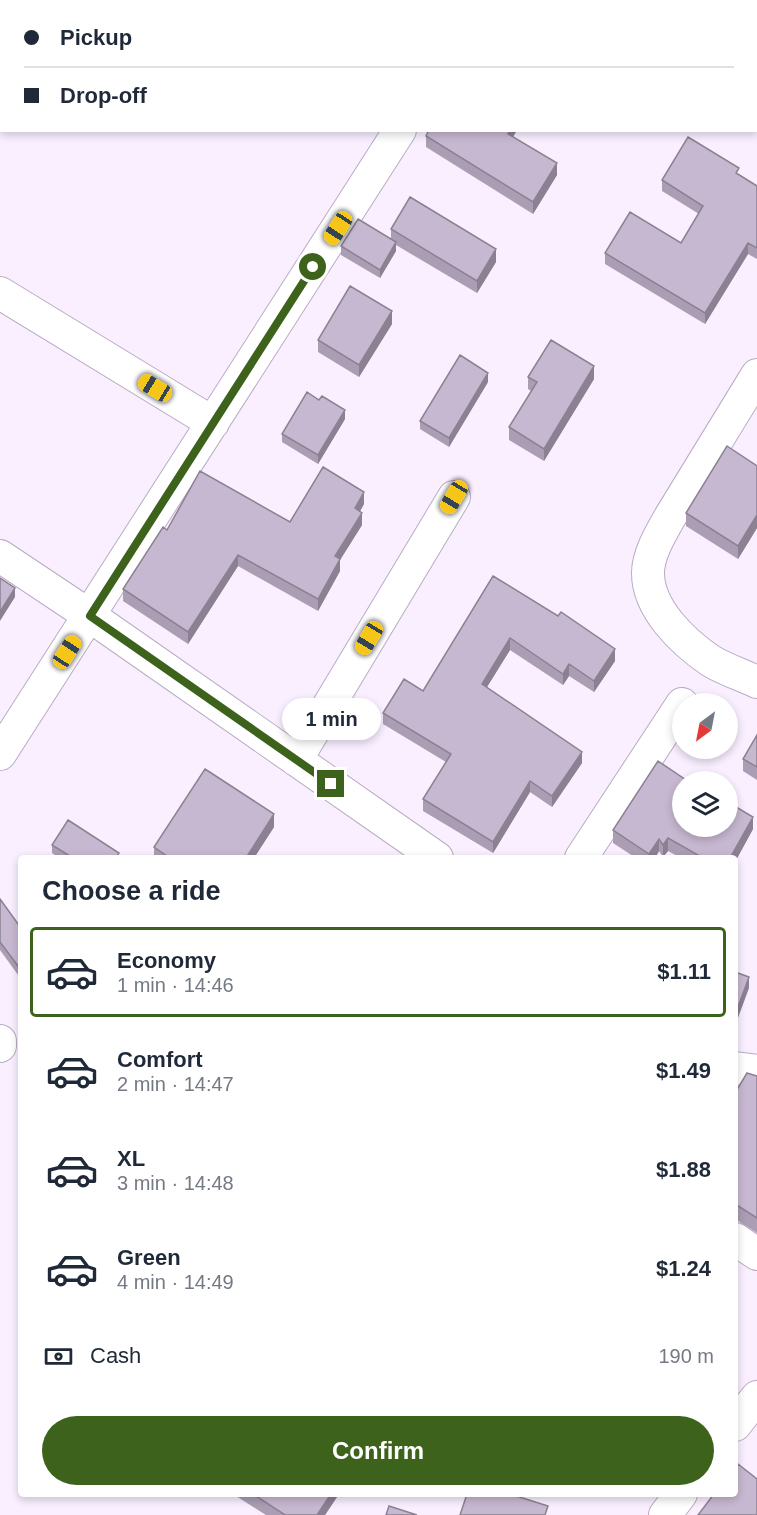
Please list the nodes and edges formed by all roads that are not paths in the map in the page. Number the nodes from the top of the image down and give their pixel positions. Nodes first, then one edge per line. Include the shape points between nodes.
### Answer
1 (399, 132) edge
2 (0, 293) edge
3 (757, 375) edge
4 (213, 423) junction
5 (454, 497) dead end
6 (0, 556) edge
7 (90, 616) junction
8 (711, 661) junction
9 (757, 682) edge
10 (690, 693) edge
11 (10, 718) edge
12 (672, 721) edge
13 (0, 754) edge
14 (296, 760) junction
15 (433, 855) edge
16 (583, 855) edge
17 (0, 1041) edge
18 (0, 1046) edge
19 (738, 1068) edge
20 (757, 1071) edge
21 (738, 1241) edge
22 (757, 1254) edge
23 (757, 1397) edge
24 (738, 1421) edge
25 (679, 1497) edge
26 (665, 1515) edge

1 - 4 street
2 - 4 street
3 - 8 street via 670,517 657,541 648,572 653,599 675,630
4 - 7 street
5 - 14 street
6 - 7 street
7 - 11 street
7 - 14 street
8 - 9 street
8 - 10 street
11 - 13 street
12 - 16 street
14 - 15 street
17 - 18 street
19 - 20 street
21 - 22 street
23 - 24 street
25 - 26 street

